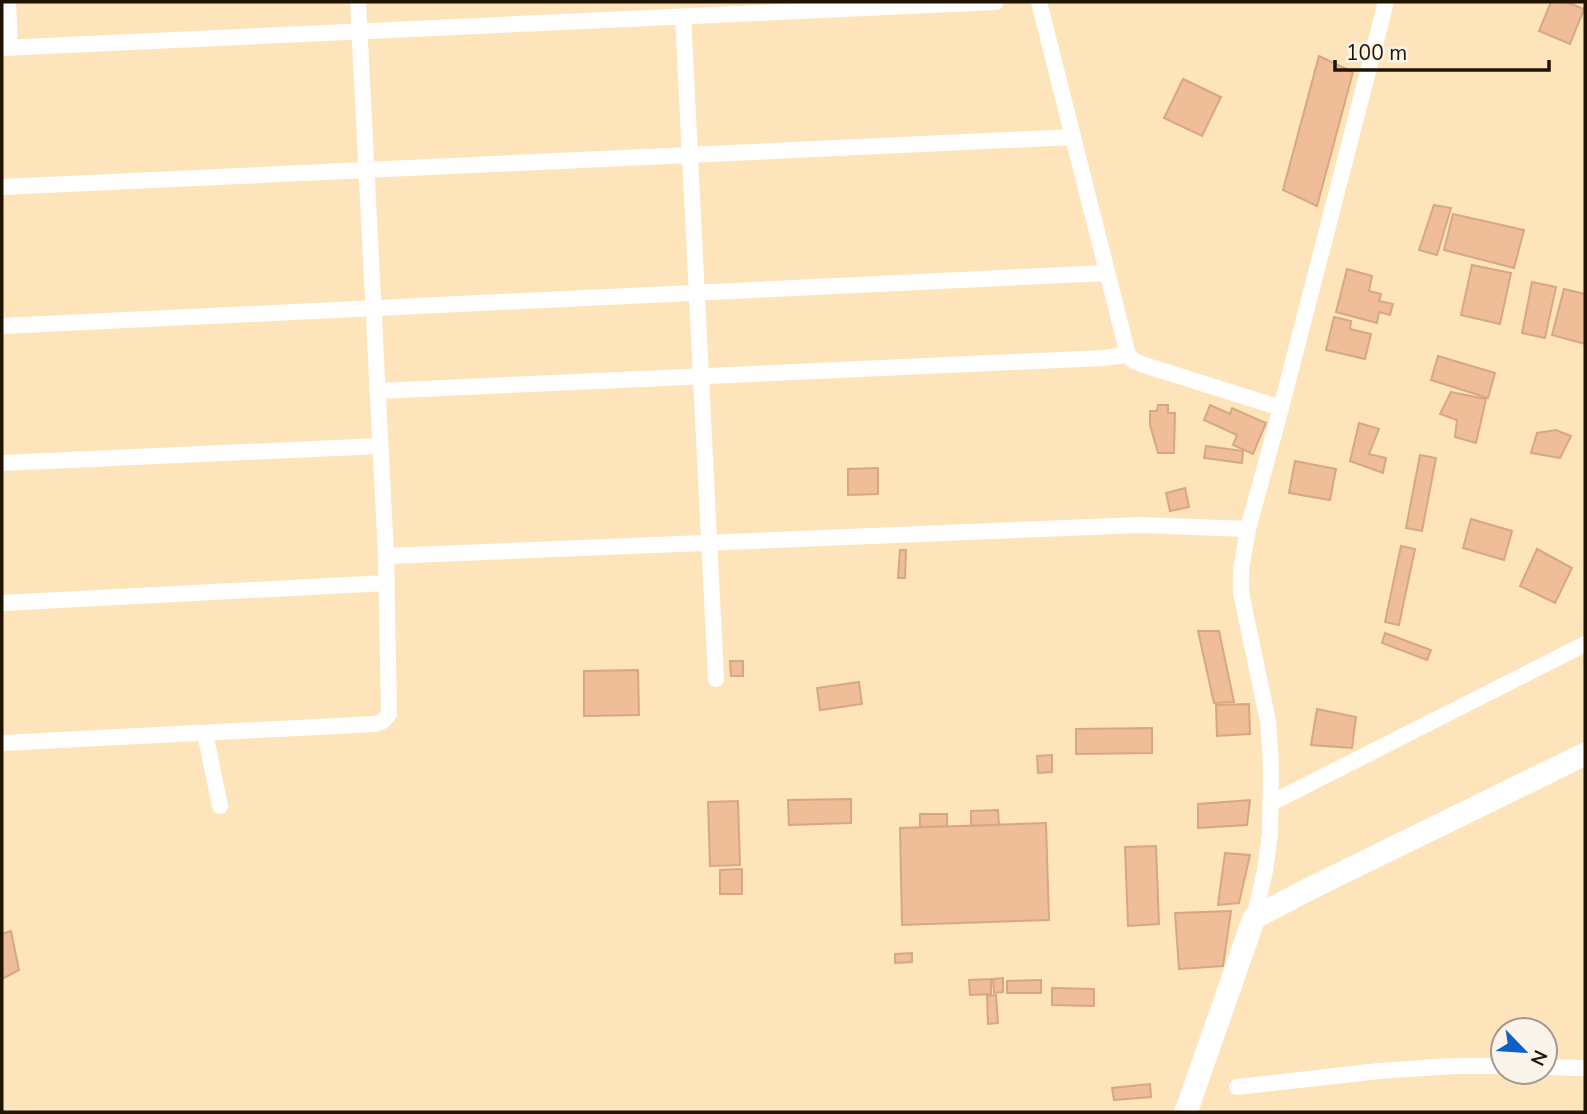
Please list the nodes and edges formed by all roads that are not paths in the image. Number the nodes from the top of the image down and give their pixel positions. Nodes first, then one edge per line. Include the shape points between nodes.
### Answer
1 (8, 2) edge
2 (358, 2) edge
3 (996, 2) edge
4 (1040, 2) edge
5 (1386, 2) edge
6 (683, 16) junction
7 (360, 31) junction
8 (6, 48) edge
9 (1073, 137) junction
10 (690, 154) junction
11 (366, 170) junction
12 (2, 187) edge
13 (1107, 274) junction
14 (696, 293) junction
15 (373, 309) junction
16 (2, 326) edge
17 (1128, 355) junction
18 (701, 377) junction
19 (377, 391) junction
20 (1281, 408) junction
21 (380, 446) junction
22 (2, 463) edge
23 (1248, 529) junction
24 (709, 543) junction
25 (386, 556) junction
26 (387, 583) junction
27 (2, 603) edge
28 (1585, 643) edge
29 (716, 679) dead end
30 (205, 733) junction
31 (2, 743) edge
32 (1585, 754) edge
33 (1271, 803) junction
34 (220, 806) dead end
35 (1254, 918) junction
36 (1489, 1066) edge
37 (1559, 1067) edge
38 (1585, 1068) edge
39 (1237, 1087) dead end
40 (1186, 1112) edge

1 - 8 street
2 - 7 street
3 - 6 street
4 - 9 street
5 - 20 street
6 - 7 street
6 - 10 street
7 - 8 street
7 - 11 street
9 - 10 street
9 - 13 street
10 - 11 street
10 - 14 street
11 - 12 street
11 - 15 street
13 - 14 street
13 - 17 street
14 - 15 street
14 - 18 street
15 - 16 street
15 - 19 street
17 - 18 street
17 - 20 street via 1144,365
18 - 19 street
18 - 24 street
19 - 21 street
20 - 23 street
21 - 22 street
21 - 25 street
23 - 24 street via 1140,525
23 - 33 street via 1241,593 1268,721
24 - 25 street
24 - 29 street
25 - 26 street
26 - 27 street
26 - 30 street via 390,710 383,721
28 - 33 street
30 - 31 street
30 - 34 street
32 - 35 street
33 - 35 street via 1265,871
35 - 40 street
36 - 39 street
37 - 38 street

